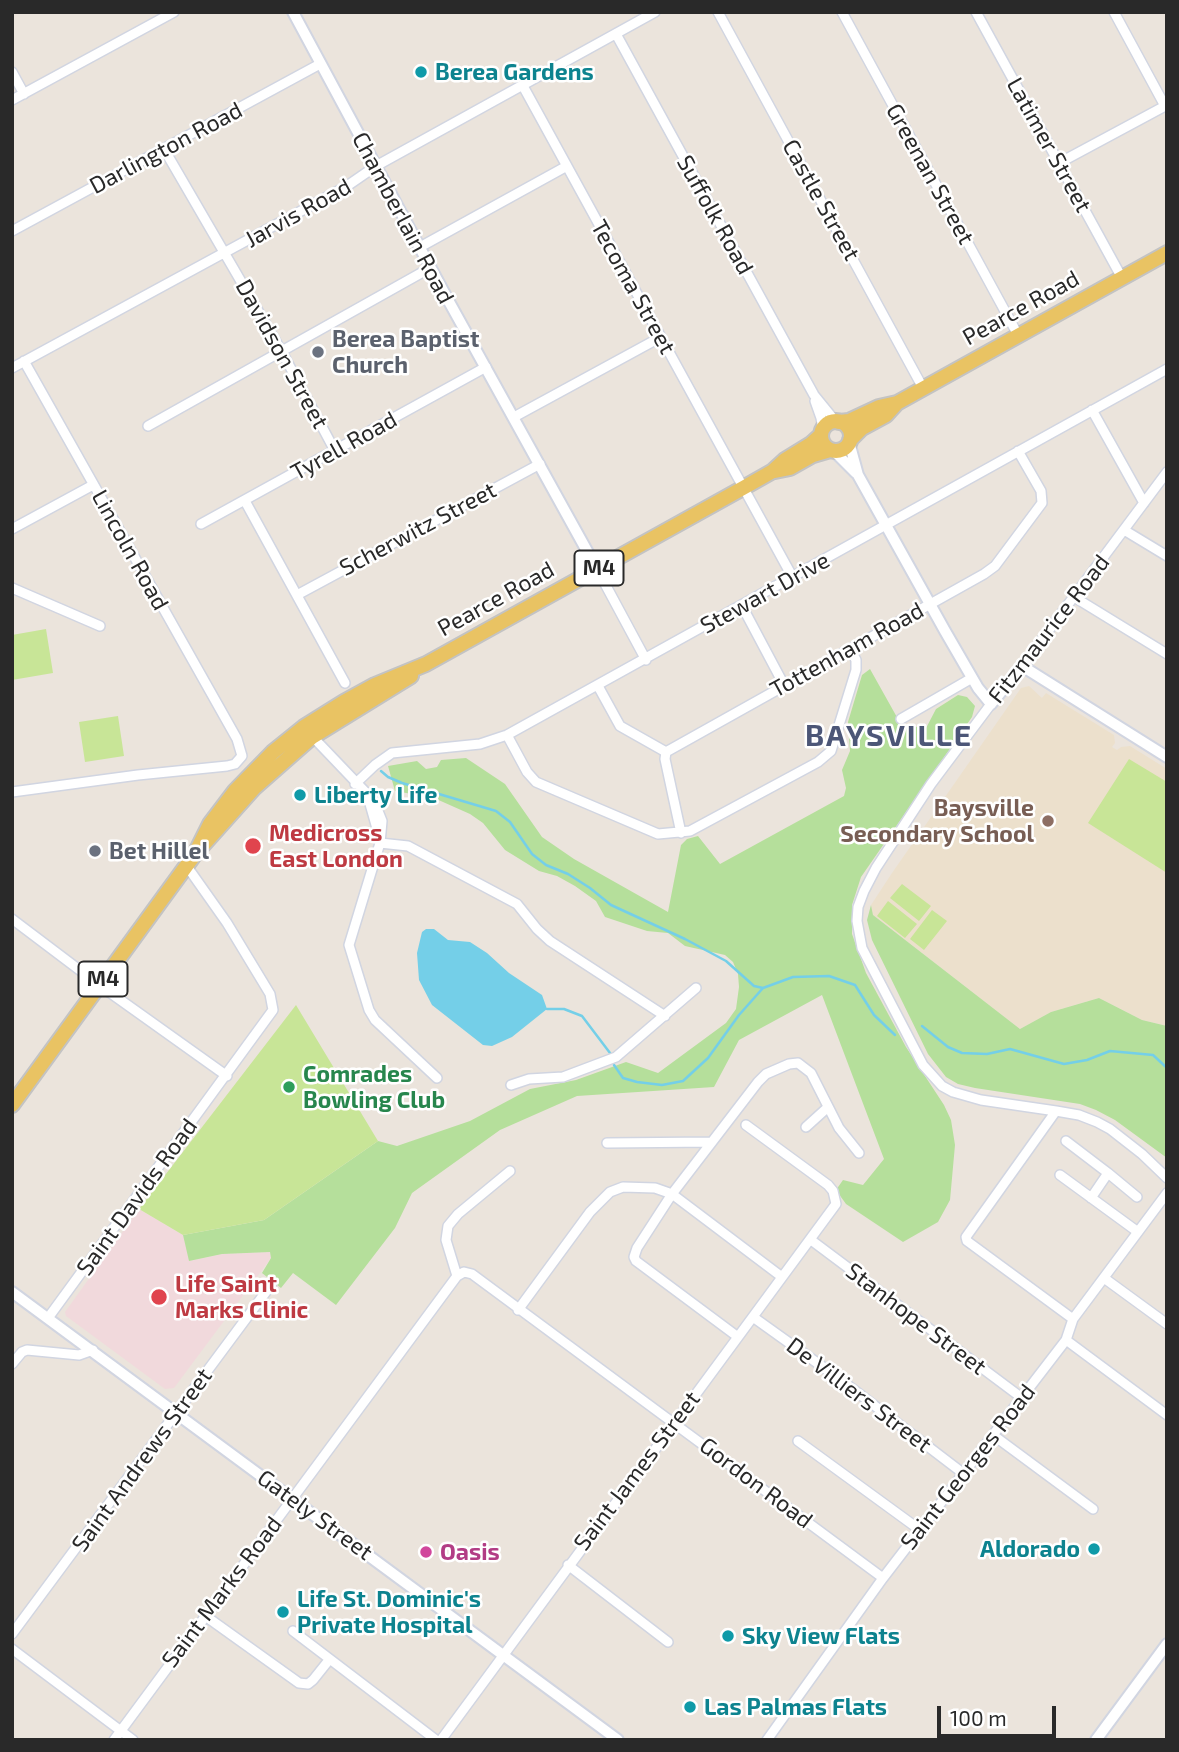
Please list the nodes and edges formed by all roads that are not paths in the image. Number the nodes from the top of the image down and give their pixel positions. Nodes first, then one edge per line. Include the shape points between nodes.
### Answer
1 (174, 12) edge
2 (293, 12) edge
3 (655, 12) edge
4 (718, 12) edge
5 (842, 12) edge
6 (976, 12) edge
7 (1114, 12) edge
8 (616, 34) junction
9 (320, 65) junction
10 (12, 72) edge
11 (523, 86) junction
12 (24, 94) junction
13 (12, 100) edge
14 (1166, 106) edge
15 (164, 149) junction
16 (1059, 163) junction
17 (376, 166) junction
18 (567, 166) junction
19 (12, 231) edge
20 (419, 247) junction
21 (225, 253) junction
22 (1167, 253) edge
23 (430, 268) junction
24 (1122, 278) junction
25 (1018, 335) junction
26 (661, 337) junction
27 (282, 352) junction
28 (24, 361) junction
29 (486, 367) junction
30 (12, 368) edge
31 (1167, 369) edge
32 (923, 388) junction
33 (814, 396) junction
34 (897, 403) junction
35 (1092, 410) junction
36 (514, 417) junction
37 (838, 422) junction
38 (148, 426) dead end
39 (822, 433) junction
40 (850, 441) junction
41 (832, 450) junction
42 (335, 451) junction
43 (1018, 451) junction
44 (540, 464) junction
45 (773, 471) junction
46 (1167, 472) edge
47 (858, 475) junction
48 (93, 485) junction
49 (743, 488) junction
50 (245, 501) junction
51 (1144, 503) junction
52 (201, 524) dead end
53 (885, 525) junction
54 (12, 529) edge
55 (1124, 530) junction
56 (1167, 556) edge
57 (597, 569) junction
58 (793, 578) junction
59 (12, 588) edge
60 (297, 595) junction
61 (1074, 597) junction
62 (929, 604) junction
63 (742, 606) junction
64 (100, 626) dead end
65 (850, 649) junction
66 (1167, 654) edge
67 (646, 660) junction
68 (1022, 666) junction
69 (972, 678) junction
70 (345, 683) dead end
71 (784, 685) junction
72 (598, 687) junction
73 (991, 704) junction
74 (901, 719) dead end
75 (308, 732) junction
76 (507, 735) junction
77 (666, 752) junction
78 (1167, 757) edge
79 (355, 784) junction
80 (12, 792) edge
81 (681, 833) junction
82 (380, 841) junction
83 (190, 859) junction
84 (12, 919) edge
85 (98, 984) junction
86 (696, 988) dead end
87 (664, 1016) junction
88 (227, 1076) junction
89 (436, 1078) dead end
90 (511, 1085) dead end
91 (12, 1105) edge
92 (827, 1108) junction
93 (1056, 1111) junction
94 (746, 1125) dead end
95 (806, 1127) dead end
96 (1066, 1141) dead end
97 (712, 1142) junction
98 (607, 1143) dead end
99 (859, 1153) dead end
100 (510, 1171) dead end
101 (1108, 1173) junction
102 (1060, 1175) dead end
103 (1167, 1178) edge
104 (1167, 1193) edge
105 (672, 1194) junction
106 (1137, 1197) dead end
107 (1091, 1198) junction
108 (1138, 1232) junction
109 (811, 1240) junction
110 (457, 1276) junction
111 (782, 1277) junction
112 (1104, 1278) junction
113 (271, 1284) dead end
114 (12, 1292) edge
115 (518, 1310) junction
116 (753, 1317) junction
117 (48, 1318) junction
118 (1073, 1319) junction
119 (1167, 1324) edge
120 (738, 1336) junction
121 (1066, 1340) junction
122 (93, 1350) junction
123 (12, 1364) edge
124 (1022, 1398) junction
125 (177, 1413) junction
126 (1167, 1415) edge
127 (674, 1422) junction
128 (993, 1434) junction
129 (798, 1441) dead end
130 (964, 1474) junction
131 (292, 1498) junction
132 (1093, 1509) dead end
133 (920, 1530) junction
134 (568, 1565) junction
135 (883, 1578) junction
136 (204, 1615) junction
137 (293, 1631) dead end
138 (12, 1634) edge
139 (668, 1642) dead end
140 (1167, 1644) edge
141 (12, 1649) edge
142 (503, 1653) junction
143 (329, 1660) junction
144 (121, 1730) junction
145 (114, 1740) edge
146 (133, 1740) edge
147 (438, 1740) edge
148 (618, 1740) edge
149 (767, 1740) edge
150 (1096, 1740) edge

1 - 12 street
2 - 9 street, Chamberlain Road
3 - 8 street, Jarvis Road
4 - 32 street, Castle Street
5 - 25 street, Greenan Street
6 - 16 street, Latimer Street
7 - 14 street
8 - 11 street, Jarvis Road
8 - 33 street, Suffolk Road
9 - 15 street, Darlington Road
9 - 17 street, Chamberlain Road
10 - 12 street
11 - 17 street, Jarvis Road
11 - 18 street, Tecoma Street
12 - 13 street
14 - 16 street
15 - 19 street, Darlington Road
15 - 21 street, Davidson Street
16 - 24 street, Latimer Street
17 - 20 street, Chamberlain Road
17 - 21 street, Jarvis Road
18 - 20 street
18 - 26 street, Tecoma Street
20 - 23 street, Chamberlain Road
21 - 27 street, Davidson Street
21 - 28 street, Jarvis Road
22 - 24 main road, Pearce Road / M4
23 - 27 street
23 - 29 street, Chamberlain Road
24 - 25 main road, Pearce Road / M4
25 - 32 main road, Pearce Road / M4
26 - 36 street
26 - 49 street, Tecoma Street
27 - 38 street
27 - 42 street, Davidson Street
28 - 30 street, Jarvis Road
28 - 48 street, Lincoln Road
29 - 36 street, Chamberlain Road
29 - 42 street, Tyrell Road
31 - 35 street, Stewart Drive
32 - 34 main road, Pearce Road / M4
33 - 37 street, Suffolk Road
33 - 39 street, Suffolk Road
34 - 37 main road, Pearce Road / M4
34 - 40 main road, Pearce Road / M4
35 - 43 street, Stewart Drive
35 - 51 street
36 - 44 street, Chamberlain Road
37 - 39 main road, Pearce Road / M4 via 829,423
37 - 40 main road via 848,429
39 - 41 main road via 822,442
39 - 45 main road, Pearce Road / M4
40 - 41 main road, Pearce Road / M4 via 843,449
40 - 47 street
41 - 45 main road, Pearce Road / M4
41 - 47 street
42 - 50 street, Tyrell Road
43 - 53 street, Stewart Drive
43 - 62 street, Tottenham Road via 1041,491 1042,503 995,566
44 - 57 street, Chamberlain Road
44 - 60 street, Scherwitz Street
45 - 49 main road, Pearce Road / M4
46 - 51 street, Fitzmaurice Road
47 - 53 street
48 - 54 street
48 - 80 street, Lincoln Road via 237,739 242,756 227,766
49 - 57 main road, Pearce Road / M4
49 - 58 street, Tecoma Street
50 - 52 street, Tyrell Road
50 - 60 street
51 - 55 street, Fitzmaurice Road
53 - 58 street, Stewart Drive
53 - 62 street
55 - 56 street
55 - 61 street, Fitzmaurice Road
57 - 67 street
57 - 75 main road, Pearce Road / M4
58 - 63 street, Stewart Drive
59 - 64 street
60 - 70 street
61 - 66 street
61 - 68 street, Fitzmaurice Road
62 - 65 street, Tottenham Road
62 - 69 street
63 - 67 street, Stewart Drive
63 - 71 street
65 - 71 street, Tottenham Road
65 - 81 street via 856,670 831,751 702,826
67 - 72 street, Stewart Drive
68 - 73 street, Fitzmaurice Road
68 - 78 street
69 - 73 street
69 - 74 street
71 - 77 street, Tottenham Road
72 - 76 street, Stewart Drive
72 - 77 street via 620,726
73 - 93 street, Fitzmaurice Road via 876,868 858,906 859,934 868,963 909,1040 942,1086 982,1100
75 - 79 street
75 - 83 main road, Pearce Road / M4 via 278,756
76 - 79 street, Stewart Drive via 480,744 393,753
76 - 81 street via 536,782 658,834
77 - 81 street
79 - 82 street via 380,811
82 - 87 street via 408,846 517,904 542,935
82 - 89 street via 349,953 373,1018
83 - 85 main road, M4
83 - 88 street, Saint Davids Road via 273,1004 269,1018
84 - 85 street
85 - 88 street
85 - 91 main road, M4
86 - 87 street
87 - 90 street via 616,1058 564,1077
88 - 117 street, Saint Davids Road
92 - 95 street
92 - 97 street via 811,1073 798,1063 789,1064 758,1082
92 - 99 street
93 - 103 street, Fitzmaurice Road via 1110,1129
93 - 118 street via 967,1233 967,1241
94 - 109 street, Saint James Street via 832,1191 836,1204
96 - 101 street
97 - 98 street
97 - 105 street
100 - 110 street via 448,1226 446,1240
101 - 106 street
101 - 107 street
102 - 107 street
104 - 108 street, Saint Georges Road
105 - 111 street
105 - 115 street via 643,1187 610,1192
105 - 120 street via 634,1257
107 - 108 street
108 - 112 street, Saint Georges Road
109 - 111 street, Saint James Street
109 - 124 street, Stanhope Street
110 - 115 street, Gordon Road via 472,1274
110 - 131 street, Saint Marks Road
111 - 116 street, Saint James Street
112 - 118 street, Saint Georges Road
112 - 119 street
113 - 125 street, Saint Andrews Street
114 - 117 street, Gately Street
115 - 127 street, Gordon Road
116 - 120 street, Saint James Street
116 - 130 street, De Villiers Street
117 - 122 street, Gately Street
118 - 121 street, Saint Georges Road
120 - 127 street, Saint James Street
121 - 124 street, Saint Georges Road
121 - 126 street
122 - 123 street via 79,1355 27,1350
122 - 125 street, Gately Street
124 - 128 street, Saint Georges Road
125 - 131 street, Gately Street
125 - 138 street, Saint Andrews Street
127 - 134 street, Saint James Street
127 - 135 street, Gordon Road
128 - 130 street, Saint Georges Road
128 - 132 street
129 - 133 street
130 - 133 street, Saint Georges Road
131 - 136 street, Saint Marks Road
131 - 142 street, Gately Street
133 - 135 street, Saint Georges Road
134 - 139 street
134 - 142 street, Saint James Street
135 - 149 street, Saint Georges Road
136 - 143 street via 299,1683 308,1684
136 - 144 street, Saint Marks Road
137 - 143 street
140 - 150 street
141 - 144 street
142 - 147 street, Saint James Street
142 - 148 street, Gately Street
143 - 147 street
144 - 145 street, Saint Marks Road
144 - 146 street

